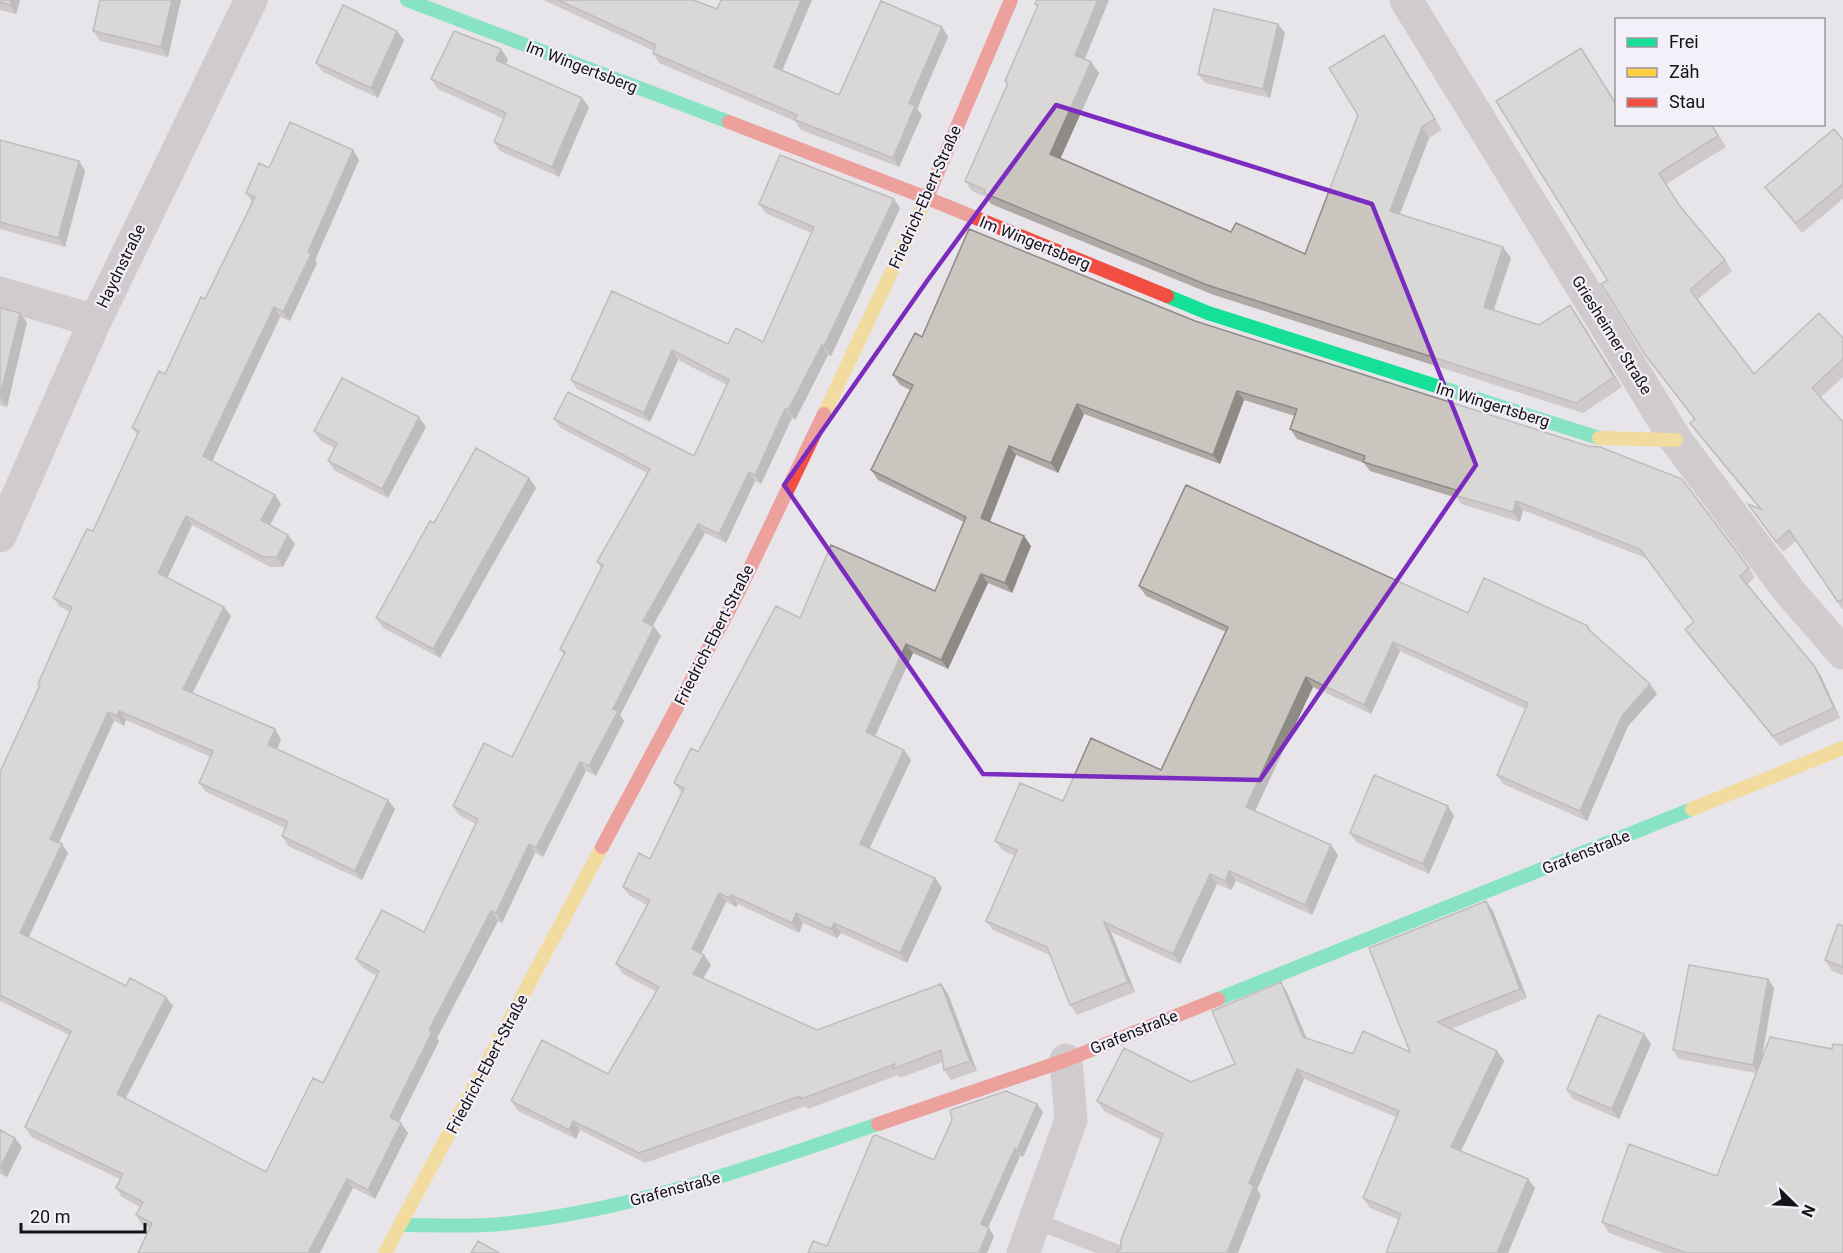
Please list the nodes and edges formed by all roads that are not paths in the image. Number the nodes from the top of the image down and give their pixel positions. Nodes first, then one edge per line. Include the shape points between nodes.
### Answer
1 (251, 0) edge
2 (407, 0) edge
3 (1011, 0) edge
4 (1406, 0) edge
5 (927, 198) junction
6 (0, 293) edge
7 (95, 321) junction
8 (1676, 440) junction
9 (0, 536) edge
10 (1843, 653) edge
11 (1843, 748) edge
12 (1066, 1060) junction
13 (1034, 1220) junction
14 (401, 1225) junction
15 (385, 1253) edge
16 (1023, 1253) edge
17 (1118, 1253) edge

1 - 7 street, Haydnstraße
2 - 5 street, Im Wingertsberg
3 - 5 street, Friedrich-Ebert-Straße
4 - 8 street, Griesheimer Straße
5 - 8 street, Im Wingertsberg via 1208,313 1444,390 1600,438
5 - 14 street, Friedrich-Ebert-Straße via 736,595
6 - 7 street
7 - 9 street, Haydnstraße
8 - 10 street, Griesheimer Straße via 1789,591
11 - 12 street, Grafenstraße
12 - 13 street via 1071,1120
12 - 14 street, Grafenstraße via 759,1166 664,1194 500,1224
13 - 16 street
13 - 17 lane
14 - 15 street, Friedrich-Ebert-Straße

